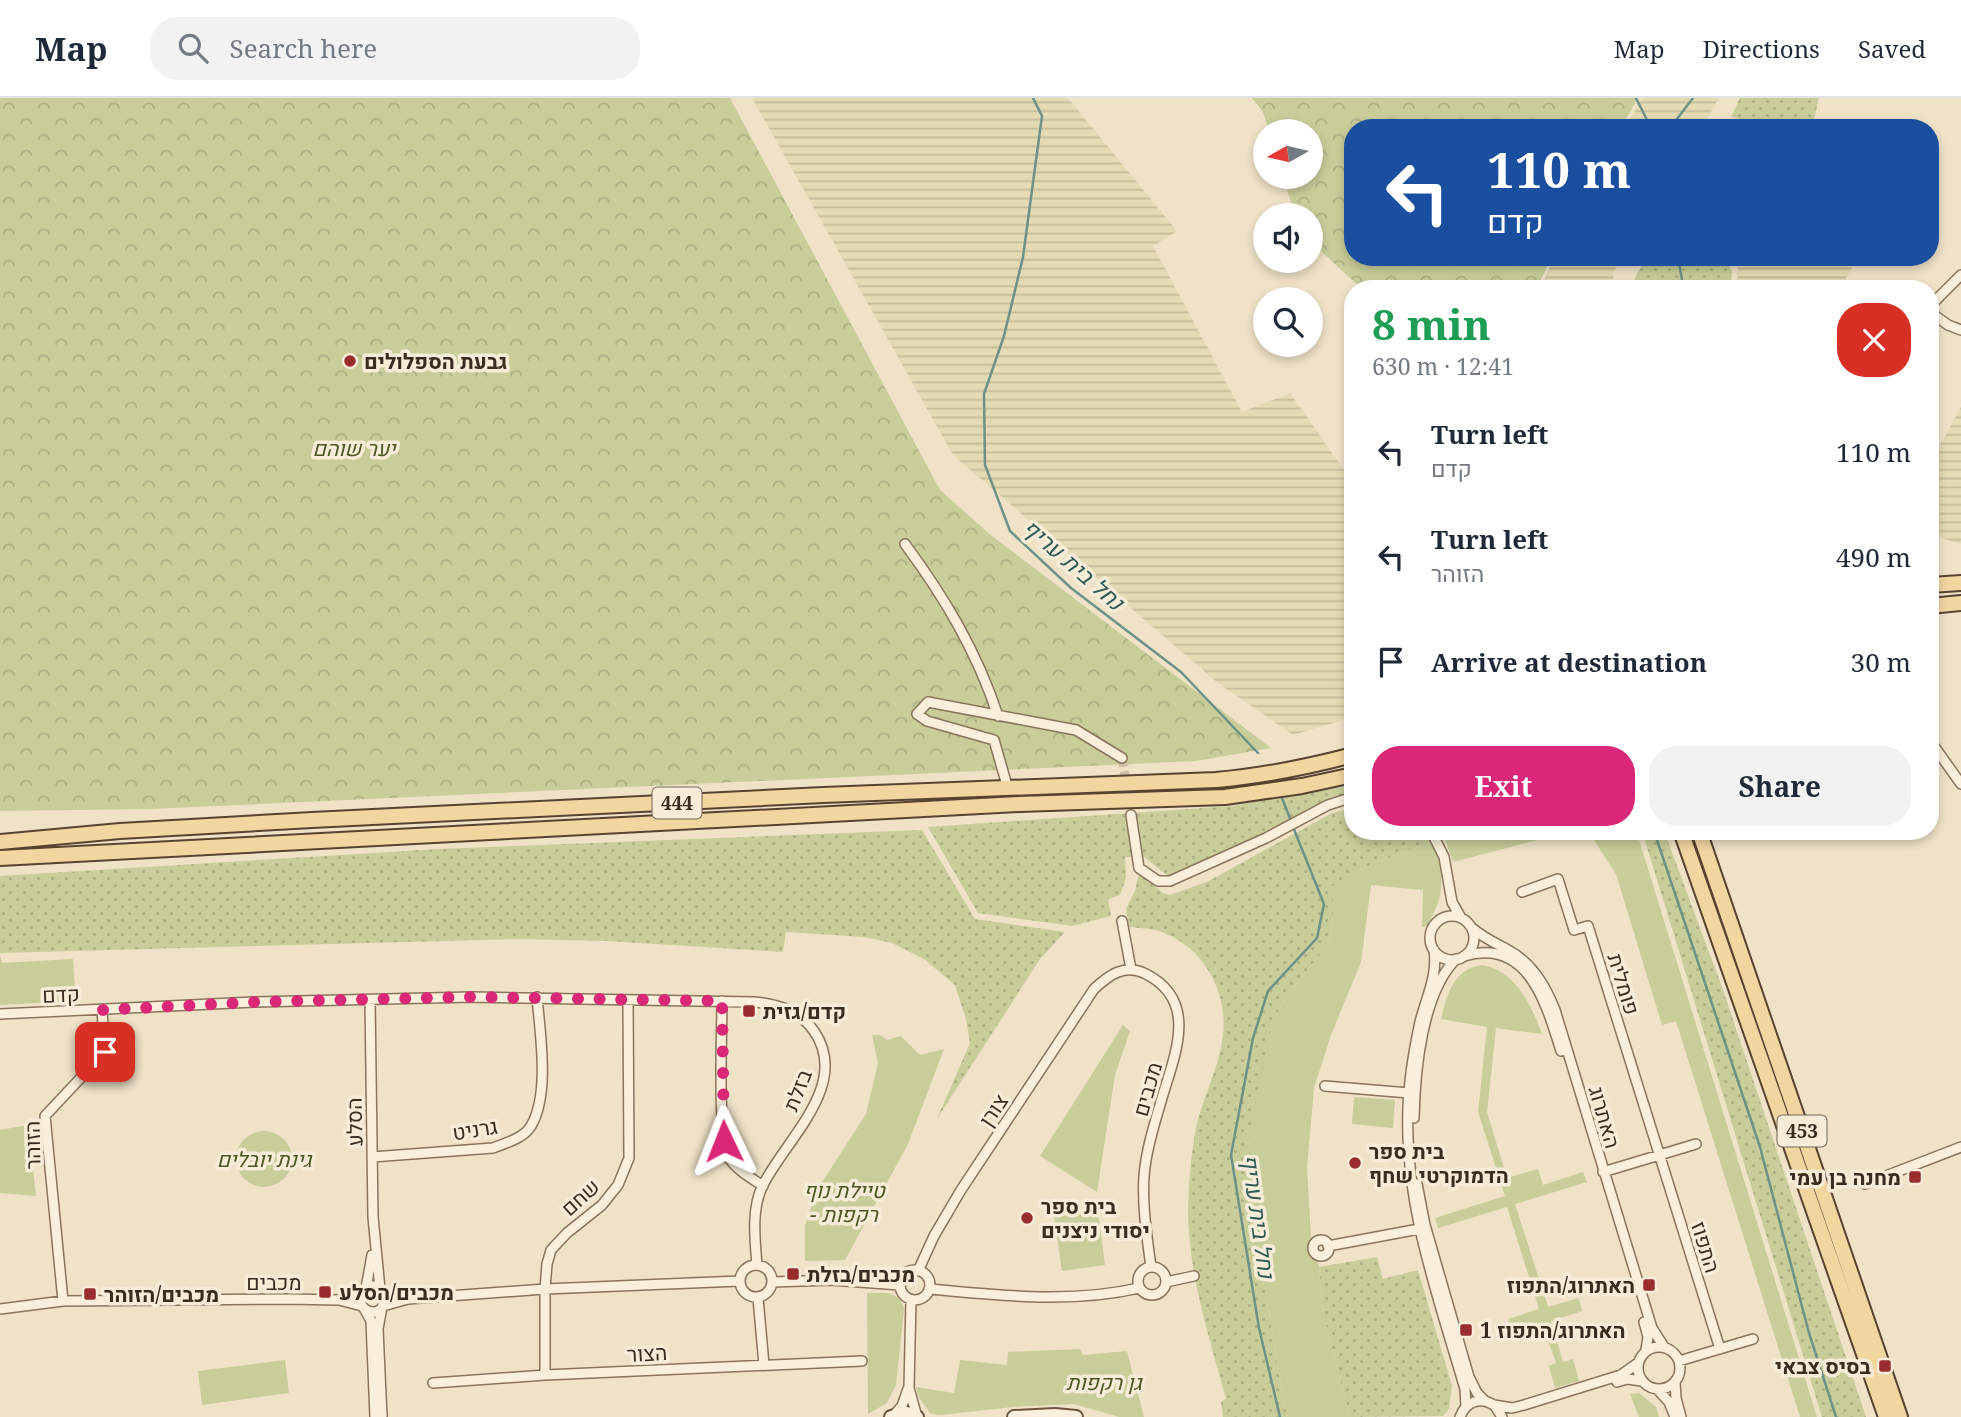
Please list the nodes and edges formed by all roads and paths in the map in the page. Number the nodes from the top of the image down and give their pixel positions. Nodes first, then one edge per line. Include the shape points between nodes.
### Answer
1 (1961, 275) edge
2 (1939, 297) edge
3 (1939, 318) edge
4 (1961, 330) edge
5 (905, 544) dead end
6 (1961, 583) edge
7 (1939, 584) edge
8 (1961, 603) edge
9 (1939, 605) edge
10 (998, 716) junction
11 (1939, 753) edge
12 (1344, 757) edge
13 (1122, 758) dead end
14 (1344, 777) edge
15 (1961, 784) edge
16 (1008, 789) junction
17 (1344, 801) edge
18 (1131, 815) tunnel mouth
19 (1436, 840) edge
20 (1684, 840) edge
21 (1702, 840) edge
22 (0, 842) edge
23 (0, 858) edge
24 (1449, 891) junction
25 (1522, 892) dead end
26 (1461, 918) junction
27 (1122, 921) dead end
28 (1438, 921) junction
29 (1471, 927) junction
30 (1434, 950) junction
31 (1460, 957) junction
32 (1130, 969) junction
33 (537, 997) junction
34 (370, 1000) junction
35 (628, 1000) junction
36 (722, 1001) junction
37 (102, 1010) junction
38 (0, 1014) edge
39 (822, 1042) joint
40 (1325, 1086) dead end
41 (1409, 1093) junction
42 (1696, 1144) dead end
43 (1961, 1147) edge
44 (1659, 1155) junction
45 (372, 1157) junction
46 (1603, 1172) junction
47 (1865, 1184) dead end
48 (763, 1186) junction
49 (1419, 1229) junction
50 (374, 1243) junction
51 (1328, 1246) dead end
52 (757, 1265) junction
53 (1151, 1267) junction
54 (918, 1271) junction
55 (1194, 1276) dead end
56 (740, 1281) junction
57 (773, 1282) junction
58 (1166, 1282) junction
59 (900, 1285) junction
60 (1139, 1288) junction
61 (545, 1289) junction
62 (929, 1289) junction
63 (364, 1291) junction
64 (382, 1292) junction
65 (758, 1298) junction
66 (408, 1299) junction
67 (339, 1300) junction
68 (911, 1300) junction
69 (63, 1301) junction
70 (383, 1306) junction
71 (363, 1307) junction
72 (0, 1309) edge
73 (1753, 1339) dead end
74 (1664, 1347) junction
75 (1720, 1349) junction
76 (1646, 1350) junction
77 (863, 1361) dead end
78 (1679, 1361) junction
79 (1638, 1363) junction
80 (764, 1365) junction
81 (545, 1375) junction
82 (1642, 1381) junction
83 (1675, 1382) junction
84 (433, 1383) dead end
85 (909, 1388) junction
86 (1657, 1389) junction
87 (1490, 1403) junction
88 (1466, 1406) junction
89 (892, 1416) edge
90 (374, 1417) edge
91 (382, 1417) edge
92 (917, 1417) edge
93 (1014, 1417) edge
94 (1076, 1417) edge
95 (1460, 1417) edge
96 (1502, 1417) edge
97 (1509, 1417) edge
98 (1675, 1417) edge
99 (1681, 1417) edge
100 (1886, 1417) edge
101 (1900, 1417) edge

1 - 2 street
3 - 4 street
5 - 10 street via 945,600 980,666
6 - 7 main road
8 - 9 main road
10 - 13 street via 1076,730
10 - 16 street via 928,702 918,714 927,721 994,740
11 - 15 street
12 - 16 main road, 444 via 1228,779
14 - 23 main road, 444 via 1226,797
16 - 22 main road, 444 via 298,821
17 - 18 street via 1163,882 1139,868
19 - 24 street via 1444,857
20 - 100 main road, 453
21 - 101 main road, 453
24 - 26 street
24 - 28 street
25 - 44 street, פומלית via 1558,879 1574,930 1588,926
26 - 28 street
26 - 29 street
27 - 32 street
28 - 30 street via 1430,940
29 - 31 street via 1474,941
29 - 46 street, האתרוג via 1526,963 1547,992
30 - 31 street via 1444,958
30 - 41 street via 1435,970 1419,1026
31 - 76 street, האתרוג via 1482,952 1506,956 1529,975 1547,1005 1647,1331
31 - 87 street via 1444,972 1425,1028 1414,1154 1430,1245 1469,1377
32 - 53 street, מכבים via 1154,978 1169,992 1180,1022 1144,1175
32 - 54 street, צורן via 1118,971 1094,989 961,1190
33 - 34 street, קדם
33 - 35 street, קדם
33 - 45 street, גרניט via 541,1083 530,1129 494,1148
34 - 37 street, קדם
34 - 45 street, הסלע
35 - 36 street, קדם
35 - 61 street, שחם via 629,1158 618,1185 602,1205 551,1250
36 - 39 street, קדם via 788,1009 807,1020
36 - 48 street via 726,1150 739,1169
37 - 38 street, קדם
37 - 69 street, הזוהר via 105,1052 45,1116
39 - 48 street, בזלת via 824,1080 814,1106
40 - 41 street
41 - 49 street via 1409,1163
42 - 44 street
43 - 47 street
44 - 46 street
44 - 75 street, התפוז
45 - 50 street, הסלע
46 - 74 street, האתרוג via 1652,1328
48 - 52 street, בזלת via 756,1214
49 - 51 street
49 - 88 street
50 - 63 street, הסלע
50 - 64 street, הסלע
52 - 56 street via 743,1271
52 - 57 street via 768,1270
53 - 58 street via 1161,1270
53 - 60 street via 1139,1275
54 - 59 street via 904,1275
54 - 62 street via 928,1278
55 - 58 street
56 - 61 street
56 - 65 street via 743,1291
57 - 59 street
57 - 65 street via 768,1293
58 - 60 street via 1155,1296
59 - 68 street
60 - 62 street via 1075,1297
61 - 66 street
61 - 81 street, שחם
62 - 68 street via 921,1299
63 - 64 street via 373,1286
63 - 67 street, מכבים
63 - 71 street
64 - 66 street
64 - 70 street
65 - 80 street
66 - 70 street
67 - 69 street, מכבים
67 - 71 street, מכבים
68 - 85 street
69 - 72 street, מכבים
70 - 71 street via 372,1312
70 - 91 street via 378,1328
71 - 90 street via 370,1321
73 - 75 street
74 - 76 street
74 - 78 street
75 - 78 street
76 - 79 street
77 - 80 street, הצור
78 - 83 street
79 - 82 street
79 - 87 street via 1622,1375 1524,1405 1512,1408
80 - 81 street, הצור
81 - 84 street, הצור
82 - 86 street
82 - 97 street via 1627,1379
83 - 86 street
83 - 99 street
85 - 89 street
85 - 92 street
86 - 98 street
87 - 88 street via 1476,1401
87 - 96 street
88 - 95 street
89 - 92 main road via 907,1413
93 - 94 main road

